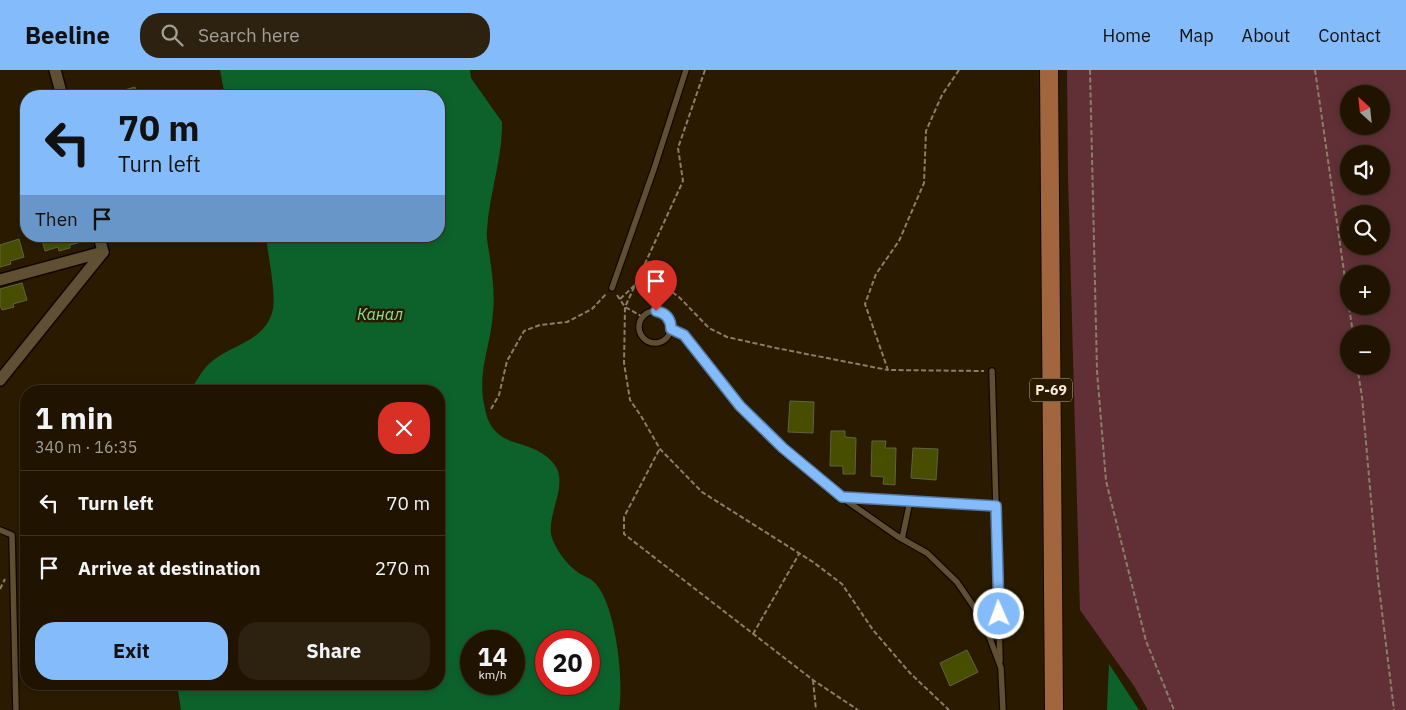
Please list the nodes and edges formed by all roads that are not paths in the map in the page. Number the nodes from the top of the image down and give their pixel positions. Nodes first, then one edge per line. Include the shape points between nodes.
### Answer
1 (55, 70) edge
2 (686, 70) edge
3 (1049, 70) edge
4 (60, 90) edge
5 (100, 242) edge
6 (103, 252) junction
7 (0, 280) edge
8 (612, 288) road end
9 (671, 329) junction
10 (992, 371) road end
11 (0, 380) edge
12 (842, 497) junction
13 (910, 501) junction
14 (996, 506) junction
15 (0, 530) edge
16 (902, 539) junction
17 (1001, 668) junction
18 (16, 710) edge
19 (1003, 710) edge
20 (1054, 710) edge

1 - 4 street
2 - 8 lane
3 - 20 main road, Р-69
5 - 6 street
6 - 7 street
6 - 11 street
9 - 9 lane via 662,341 652,342 640,332 640,322 651,312 661,312 669,319
9 - 12 lane via 684,335 740,406 783,448
10 - 14 lane
12 - 13 lane
12 - 16 lane
13 - 14 lane
13 - 16 lane
14 - 17 lane
15 - 18 lane via 12,536
16 - 17 lane via 927,553 957,582 983,620
17 - 19 lane

